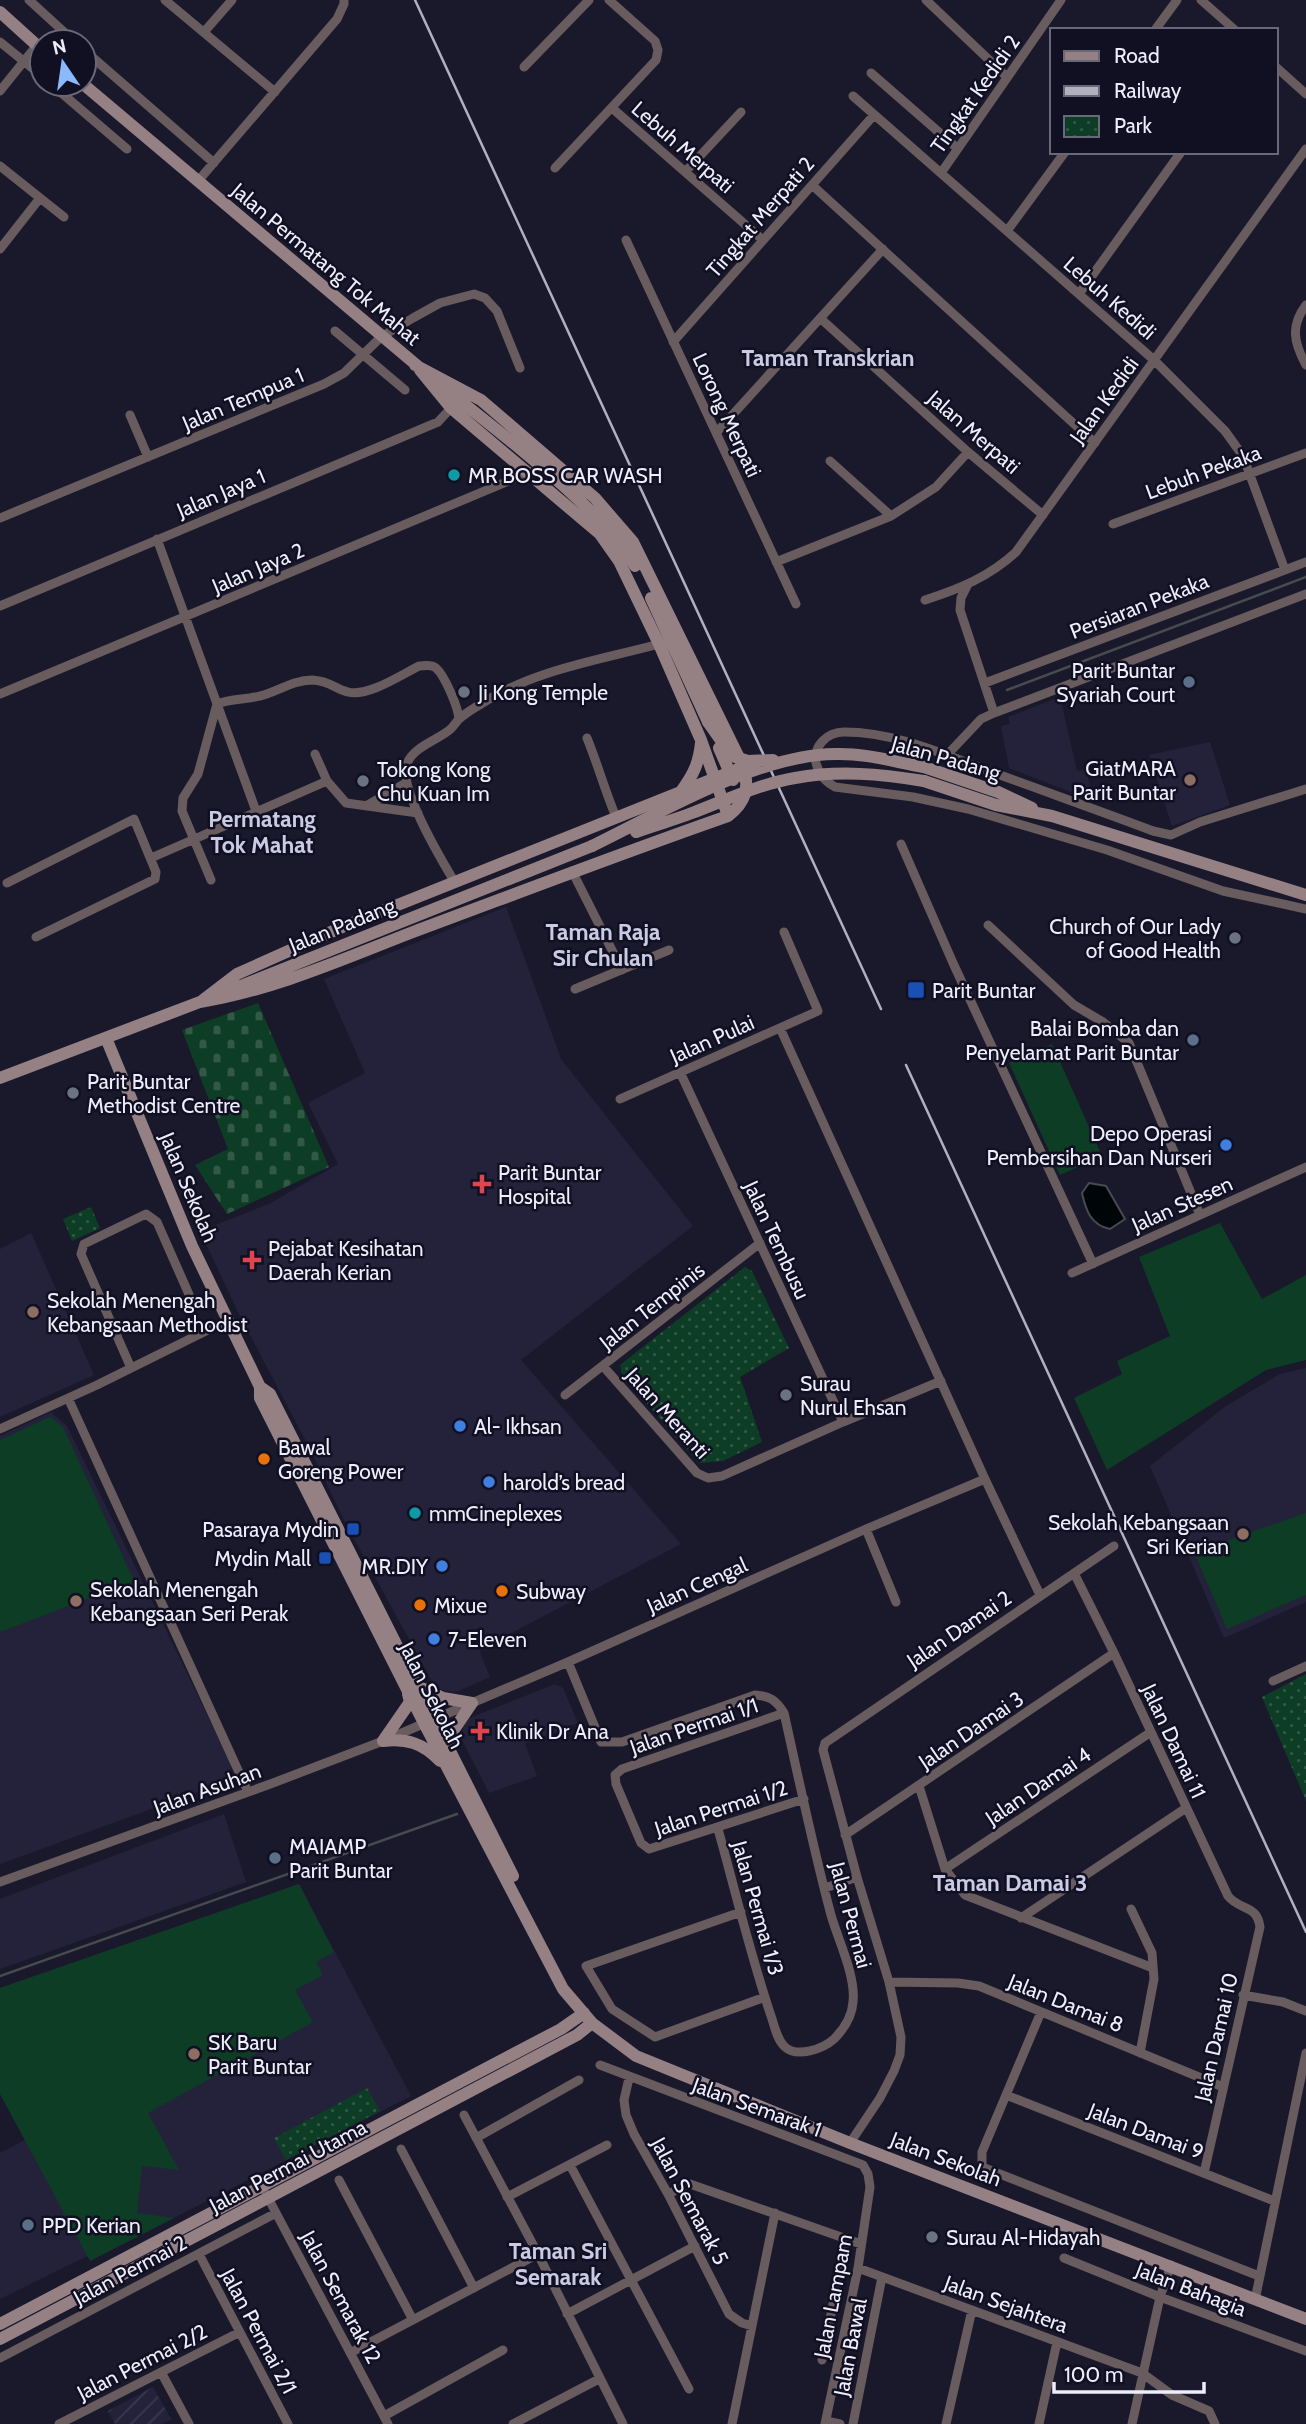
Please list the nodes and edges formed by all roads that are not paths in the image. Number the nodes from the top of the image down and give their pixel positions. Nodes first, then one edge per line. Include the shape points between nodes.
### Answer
1 (29, 0) edge
2 (165, 0) edge
3 (232, 0) edge
4 (590, 0) edge
5 (609, 0) edge
6 (926, 0) edge
7 (1061, 0) edge
8 (1177, 0) edge
9 (1201, 0) edge
10 (344, 2) edge
11 (0, 12) edge
12 (60, 28) edge
13 (1156, 28) edge
14 (1232, 28) edge
15 (204, 32) junction
16 (28, 37) edge
17 (0, 42) edge
18 (28, 57) edge
19 (24, 61) junction
20 (98, 62) edge
21 (28, 64) edge
22 (524, 66) dead end
23 (1278, 69) edge
24 (871, 74) dead end
25 (1007, 77) junction
26 (0, 91) edge
27 (275, 92) junction
28 (1306, 94) edge
29 (853, 96) dead end
30 (98, 97) edge
31 (67, 98) edge
32 (612, 108) junction
33 (741, 112) dead end
34 (874, 114) junction
35 (957, 148) junction
36 (127, 149) dead end
37 (1306, 149) edge
38 (1064, 154) edge
39 (1180, 154) edge
40 (214, 163) junction
41 (0, 166) edge
42 (555, 168) dead end
43 (685, 172) junction
44 (941, 173) junction
45 (198, 181) junction
46 (812, 185) junction
47 (40, 198) junction
48 (64, 217) dead end
49 (1007, 231) junction
50 (626, 240) dead end
51 (763, 240) junction
52 (0, 249) edge
53 (883, 249) junction
54 (1079, 294) junction
55 (1306, 305) edge
56 (821, 318) junction
57 (335, 331) dead end
58 (381, 337) junction
59 (673, 342) junction
60 (363, 354) junction
61 (1154, 360) junction
62 (415, 365) junction
63 (1306, 365) edge
64 (520, 368) dead end
65 (405, 390) dead end
66 (451, 408) junction
67 (131, 415) dead end
68 (716, 433) junction
69 (1094, 443) junction
70 (968, 452) junction
71 (1306, 453) edge
72 (148, 457) junction
73 (830, 461) dead end
74 (530, 472) junction
75 (1250, 473) junction
76 (1043, 515) junction
77 (891, 516) junction
78 (0, 518) edge
79 (1113, 524) dead end
80 (157, 539) junction
81 (776, 562) junction
82 (1306, 562) edge
83 (1285, 570) junction
84 (967, 586) junction
85 (1306, 594) edge
86 (925, 600) dead end
87 (796, 604) dead end
88 (0, 606) edge
89 (186, 617) junction
90 (659, 644) junction
91 (985, 683) junction
92 (0, 694) edge
93 (217, 704) junction
94 (994, 713) junction
95 (459, 719) junction
96 (708, 722) junction
97 (725, 729) junction
98 (587, 738) dead end
99 (701, 740) junction
100 (315, 754) dead end
101 (947, 755) junction
102 (784, 760) junction
103 (743, 766) junction
104 (716, 778) junction
105 (733, 780) junction
106 (327, 781) junction
107 (406, 783) junction
108 (1306, 789) edge
109 (682, 790) junction
110 (738, 794) junction
111 (366, 806) junction
112 (256, 811) junction
113 (418, 813) junction
114 (728, 816) junction
115 (1052, 816) junction
116 (616, 817) junction
117 (193, 838) junction
118 (901, 844) dead end
119 (592, 846) junction
120 (151, 858) junction
121 (901, 860) dead end
122 (913, 870) junction
123 (572, 871) junction
124 (211, 880) dead end
125 (454, 881) junction
126 (7, 883) dead end
127 (1306, 895) edge
128 (1306, 909) edge
129 (988, 925) dead end
130 (784, 932) dead end
131 (36, 937) dead end
132 (669, 950) dead end
133 (621, 970) junction
134 (575, 989) dead end
135 (200, 1002) junction
136 (780, 1028) junction
137 (106, 1038) junction
138 (680, 1072) junction
139 (0, 1078) edge
140 (620, 1098) dead end
141 (1306, 1167) edge
142 (1200, 1215) junction
143 (760, 1243) junction
144 (1093, 1264) junction
145 (1072, 1273) dead end
146 (191, 1299) dead end
147 (228, 1320) junction
148 (603, 1366) junction
149 (131, 1368) junction
150 (942, 1381) junction
151 (565, 1395) dead end
152 (68, 1398) junction
153 (843, 1422) junction
154 (0, 1429) edge
155 (985, 1479) junction
156 (866, 1529) junction
157 (1114, 1546) dead end
158 (1074, 1573) junction
159 (1040, 1595) junction
160 (896, 1602) dead end
161 (1114, 1653) junction
162 (568, 1662) junction
163 (1306, 1665) edge
164 (1273, 1681) dead end
165 (412, 1688) junction
166 (472, 1703) junction
167 (784, 1713) junction
168 (429, 1721) junction
169 (1151, 1731) junction
170 (383, 1741) junction
171 (447, 1747) junction
172 (449, 1772) junction
173 (919, 1786) junction
174 (248, 1792) junction
175 (804, 1800) junction
176 (1186, 1808) junction
177 (718, 1829) junction
178 (845, 1835) junction
179 (649, 1849) joint
180 (945, 1869) junction
181 (857, 1877) junction
182 (0, 1882) edge
183 (825, 1888) junction
184 (1131, 1909) dead end
185 (1254, 1911) joint
186 (741, 1912) junction
187 (1021, 1918) junction
188 (1153, 1968) junction
189 (889, 1982) junction
190 (563, 1989) junction
191 (1243, 1995) junction
192 (765, 1997) junction
193 (1306, 2011) edge
194 (1041, 2012) junction
195 (588, 2018) junction
196 (561, 2029) junction
197 (1140, 2053) junction
198 (1306, 2053) edge
199 (600, 2065) dead end
200 (629, 2078) junction
201 (579, 2080) dead end
202 (1223, 2087) junction
203 (1006, 2095) junction
204 (464, 2115) dead end
205 (476, 2138) junction
206 (850, 2143) junction
207 (607, 2145) dead end
208 (401, 2149) dead end
209 (570, 2165) junction
210 (1204, 2173) junction
211 (868, 2174) joint
212 (339, 2180) dead end
213 (265, 2192) junction
214 (668, 2194) junction
215 (508, 2197) junction
216 (1274, 2201) junction
217 (276, 2213) junction
218 (775, 2213) junction
219 (845, 2238) junction
220 (861, 2244) junction
221 (695, 2246) junction
222 (199, 2254) junction
223 (538, 2254) junction
224 (1064, 2258) dead end
225 (1171, 2266) junction
226 (858, 2268) junction
227 (1259, 2276) junction
228 (882, 2277) junction
229 (631, 2280) junction
230 (474, 2288) junction
231 (1160, 2298) junction
232 (1255, 2300) junction
233 (972, 2310) junction
234 (566, 2314) junction
235 (33, 2315) junction
236 (1306, 2319) edge
237 (413, 2320) junction
238 (0, 2324) edge
239 (752, 2326) junction
240 (240, 2332) junction
241 (43, 2335) junction
242 (0, 2339) edge
243 (1057, 2342) junction
244 (503, 2350) dead end
245 (1306, 2351) edge
246 (351, 2353) junction
247 (0, 2358) edge
248 (822, 2360) dead end
249 (162, 2372) junction
250 (1142, 2373) junction
251 (599, 2379) junction
252 (689, 2389) dead end
253 (386, 2420) edge
254 (825, 2422) edge
255 (60, 2424) edge
256 (189, 2424) edge
257 (288, 2424) edge
258 (513, 2424) edge
259 (623, 2424) edge
260 (733, 2424) edge
261 (841, 2424) edge
262 (853, 2424) edge
263 (946, 2424) edge
264 (1040, 2424) edge
265 (1132, 2424) edge
266 (1215, 2424) edge

1 - 12 street
2 - 15 street
3 - 15 street
4 - 22 street
5 - 32 street via 655,41 657,50 656,60
6 - 25 street
7 - 25 street, Tingkat Kedidi 2
8 - 13 street
9 - 14 street
10 - 27 street via 337,19
11 - 16 street
15 - 27 street
17 - 19 street
18 - 19 street
19 - 21 street
19 - 26 street
20 - 40 street
23 - 28 street
24 - 35 street
25 - 35 street, Tingkat Kedidi 2
27 - 40 street
29 - 34 street, Lebuh Kedidi
30 - 45 street, Jalan Permatang Tok Mahat
31 - 36 street
32 - 42 street
32 - 43 street, Lebuh Merpati
33 - 43 street
34 - 44 street, Lebuh Kedidi
34 - 46 street, Tingkat Merpati 2
35 - 44 street, Tingkat Kedidi 2
37 - 61 street, Jalan Kedidi
38 - 49 street
39 - 54 street
40 - 45 street
41 - 47 street
43 - 51 street, Lebuh Merpati
44 - 49 street, Lebuh Kedidi
45 - 58 street, Jalan Permatang Tok Mahat
46 - 51 street, Tingkat Merpati 2
46 - 53 street
47 - 48 street
47 - 52 street
49 - 54 street, Lebuh Kedidi
50 - 59 street, Lorong Merpati
51 - 59 street, Tingkat Merpati 2
53 - 56 street
53 - 69 street
54 - 61 street, Lebuh Kedidi
55 - 63 street via 1295,324 1294,337
56 - 68 street
56 - 70 street, Jalan Merpati
57 - 60 street
58 - 60 street, Jalan Tempua 1
58 - 62 street, Jalan Permatang Tok Mahat
58 - 64 street, Jalan Tempua 1 via 440,303 474,294 497,311
59 - 68 street, Lorong Merpati
60 - 65 street
60 - 72 street, Jalan Tempua 1 via 324,384
61 - 69 street, Jalan Kedidi
61 - 75 street, Lebuh Kedidi via 1235,443
62 - 66 street
62 - 96 street, Jalan Permatang Tok Mahat via 547,470 609,528 629,554
62 - 97 street via 481,400 595,498 632,542
66 - 74 street
66 - 80 street, Jalan Jaya 1 via 438,422
67 - 72 street
68 - 81 street, Lorong Merpati
69 - 76 street, Jalan Kedidi
70 - 76 street, Jalan Merpati
70 - 77 street via 936,487
71 - 75 street, Lebuh Pekaka
72 - 78 street, Jalan Tempua 1
73 - 77 street
74 - 89 street, Jalan Jaya 2
74 - 90 street via 600,534 619,561
75 - 79 street, Lebuh Pekaka
75 - 83 street, Lebuh Kedidi
76 - 84 street, Jalan Kedidi via 999,568
77 - 81 street
80 - 88 street, Jalan Jaya 1
80 - 89 street
81 - 87 street, Lorong Merpati
82 - 83 street, Persiaran Pekaka
83 - 91 street, Persiaran Pekaka
84 - 86 street, Jalan Kedidi
84 - 91 street via 960,610
85 - 94 street
89 - 92 street, Jalan Jaya 2
89 - 93 street
90 - 95 street via 545,674 509,688
90 - 99 street
91 - 94 street
93 - 95 street via 259,697 309,680 329,682 348,692 370,690 428,665 436,668
93 - 112 street
93 - 117 street via 198,774 183,798 181,811
94 - 101 street via 981,719
95 - 107 street via 413,754
96 - 102 street, bridge via 732,756 748,761
96 - 105 street, bridge
97 - 99 street
97 - 103 street
98 - 116 street
99 - 104 street
99 - 109 street via 695,772
100 - 106 street
101 - 108 street via 1171,835
101 - 128 street via 884,737 842,732 818,745 816,760 825,781 835,787 968,809 1107,850 1223,891
102 - 105 street, Jalan Padang, bridge
102 - 115 street, Jalan Padang, bridge via 848,754 925,767
103 - 104 street
103 - 114 street via 746,797
104 - 109 street
104 - 114 street
105 - 110 street, bridge
105 - 119 street, Jalan Padang, bridge
106 - 111 street via 346,803
106 - 112 street
107 - 111 street
107 - 113 street
109 - 116 street
110 - 115 street, Jalan Padang, bridge via 795,777 874,773
110 - 119 street, Jalan Padang, bridge
111 - 113 street
112 - 117 street
113 - 125 street
114 - 123 street
115 - 127 street, Jalan Padang
116 - 125 street
117 - 120 street
117 - 124 street
118 - 122 street
119 - 135 street, Jalan Padang
120 - 126 street via 134,819
120 - 131 street via 155,879
121 - 122 street
122 - 144 street
123 - 133 street
123 - 135 street via 328,964 237,996
125 - 135 street via 237,974
129 - 142 street via 1074,1005 1129,1043
130 - 136 street, Jalan Pulai via 818,1011
132 - 133 street
133 - 134 street
135 - 137 street, Jalan Padang
136 - 138 street, Jalan Pulai
136 - 150 street
137 - 139 street, Jalan Padang
137 - 147 street, Jalan Sekolah via 192,1246
138 - 140 street, Jalan Pulai
138 - 143 street, Jalan Tembusu
141 - 142 street, Jalan Stesen
142 - 144 street, Jalan Stesen
143 - 148 street, Jalan Tempinis
143 - 153 street, Jalan Tembusu
144 - 145 street, Jalan Stesen
146 - 149 street via 157,1222 146,1214 83,1244 81,1254
147 - 149 street
147 - 165 street, Jalan Sekolah via 260,1387 270,1394
148 - 151 street, Jalan Tempinis
148 - 153 street, Jalan Meranti via 697,1473 708,1478 722,1476
149 - 152 street
150 - 153 street, Jalan Meranti
150 - 155 street
152 - 154 street
152 - 174 street
155 - 156 street, Jalan Cengal
155 - 159 street
156 - 160 street
156 - 162 street, Jalan Cengal
157 - 158 street, Jalan Damai 2
158 - 159 street, Jalan Damai 2
158 - 161 street, Jalan Damai 11
159 - 178 street, Jalan Damai 2 via 825,1743
161 - 169 street, Jalan Damai 11
161 - 173 street, Jalan Damai 3
162 - 166 street, Jalan Cengal
162 - 167 street, Jalan Permai via 601,1742 622,1742 755,1695 769,1696
163 - 164 street
165 - 166 street
165 - 168 street, Jalan Sekolah
165 - 170 street via 410,1702
166 - 168 street, Jalan Cengal
166 - 171 street
167 - 175 street, Jalan Permai
167 - 179 street, Jalan Permai 1/1 via 615,1775 641,1843
168 - 170 street, Jalan Asuhan
168 - 171 street, Jalan Sekolah
168 - 172 street, Jalan Sekolah
169 - 176 street, Jalan Damai 11
169 - 180 street, Jalan Damai 4
170 - 172 street via 403,1739 417,1745
170 - 174 street, Jalan Asuhan
171 - 195 street, Jalan Sekolah
172 - 190 street, Jalan Sekolah
173 - 178 street, Jalan Damai 3
173 - 180 street
174 - 182 street, Jalan Asuhan
175 - 177 street, Jalan Permai 1/2
175 - 183 street, Jalan Permai
176 - 185 street, Jalan Damai 11 via 1228,1896
176 - 187 street
177 - 179 street, Jalan Permai 1/2
177 - 186 street, Jalan Permai 1/3
178 - 181 street
180 - 187 street via 965,1895
181 - 183 street
181 - 189 street
183 - 192 street, Jalan Permai via 852,1984 853,2003 842,2031 814,2050 785,2048
184 - 188 street via 1152,1953
185 - 191 street, Jalan Damai 10 via 1260,1927
186 - 192 street, Jalan Permai 1/3
186 - 192 street via 586,1966 612,2009 655,2037
187 - 188 street
188 - 197 street
189 - 194 street, Jalan Damai 8 via 979,1986
189 - 206 street via 901,2037 900,2055 880,2098
190 - 195 street, Jalan Sekolah
190 - 196 street via 570,2006
191 - 193 street
191 - 202 street, Jalan Damai 10
194 - 197 street, Jalan Damai 8
194 - 203 street
195 - 196 street, Jalan Permai Utama
195 - 206 street, Jalan Sekolah via 636,2056
195 - 213 street, Jalan Permai Utama via 577,2035
196 - 213 street, Jalan Permai Utama
197 - 202 street, Jalan Damai 8
198 - 216 street
199 - 200 street, Jalan Semarak 1
200 - 211 street, Jalan Semarak 1 via 863,2165
200 - 214 street, Jalan Semarak 5 via 626,2115
201 - 205 street
202 - 210 street, Jalan Damai 10
203 - 210 street, Jalan Damai 9
203 - 227 street via 982,2152 982,2167
204 - 205 street
205 - 215 street
206 - 225 street, Jalan Sekolah
207 - 209 street
208 - 230 street
209 - 215 street
209 - 229 street
210 - 216 street, Jalan Damai 9
211 - 220 street, Jalan Lampam
212 - 237 street
213 - 217 street, Jalan Semarak 12
213 - 235 street, Jalan Permai Utama
214 - 218 street via 691,2184
214 - 221 street, Jalan Semarak 5
215 - 223 street
216 - 227 street
217 - 222 street, Jalan Permai 2
217 - 246 street, Jalan Semarak 12
218 - 219 street
218 - 239 street
219 - 220 street
219 - 248 street
220 - 226 street, Jalan Lampam
221 - 229 street
221 - 239 street, Jalan Semarak 5 via 730,2314
222 - 240 street, Jalan Permai 2/1
222 - 241 street, Jalan Permai 2
223 - 230 street
223 - 234 street
224 - 231 street, Jalan Bahagia
225 - 231 street
225 - 232 street, Jalan Sekolah
226 - 228 street, Jalan Sejahtera
226 - 254 street, Jalan Lampam
227 - 232 street
228 - 233 street, Jalan Sejahtera
228 - 262 street, Jalan Bawal
229 - 234 street
229 - 252 street
230 - 237 street
231 - 245 street, Jalan Bahagia
231 - 250 street
232 - 236 street, Jalan Sekolah
233 - 243 street, Jalan Sejahtera
233 - 263 street
234 - 251 street
235 - 238 street, Jalan Permai Utama
235 - 241 street
235 - 242 street, Jalan Permai Utama
237 - 246 street
239 - 260 street
240 - 249 street, Jalan Permai 2/2
240 - 257 street, Jalan Permai 2/1
241 - 247 street, Jalan Permai 2
243 - 250 street, Jalan Sejahtera
243 - 264 street
244 - 253 street
246 - 253 street, Jalan Semarak 12
249 - 255 street, Jalan Permai 2/2
249 - 256 street
250 - 265 street
250 - 266 street via 1172,2395 1209,2411
251 - 258 street
251 - 259 street
254 - 261 street

